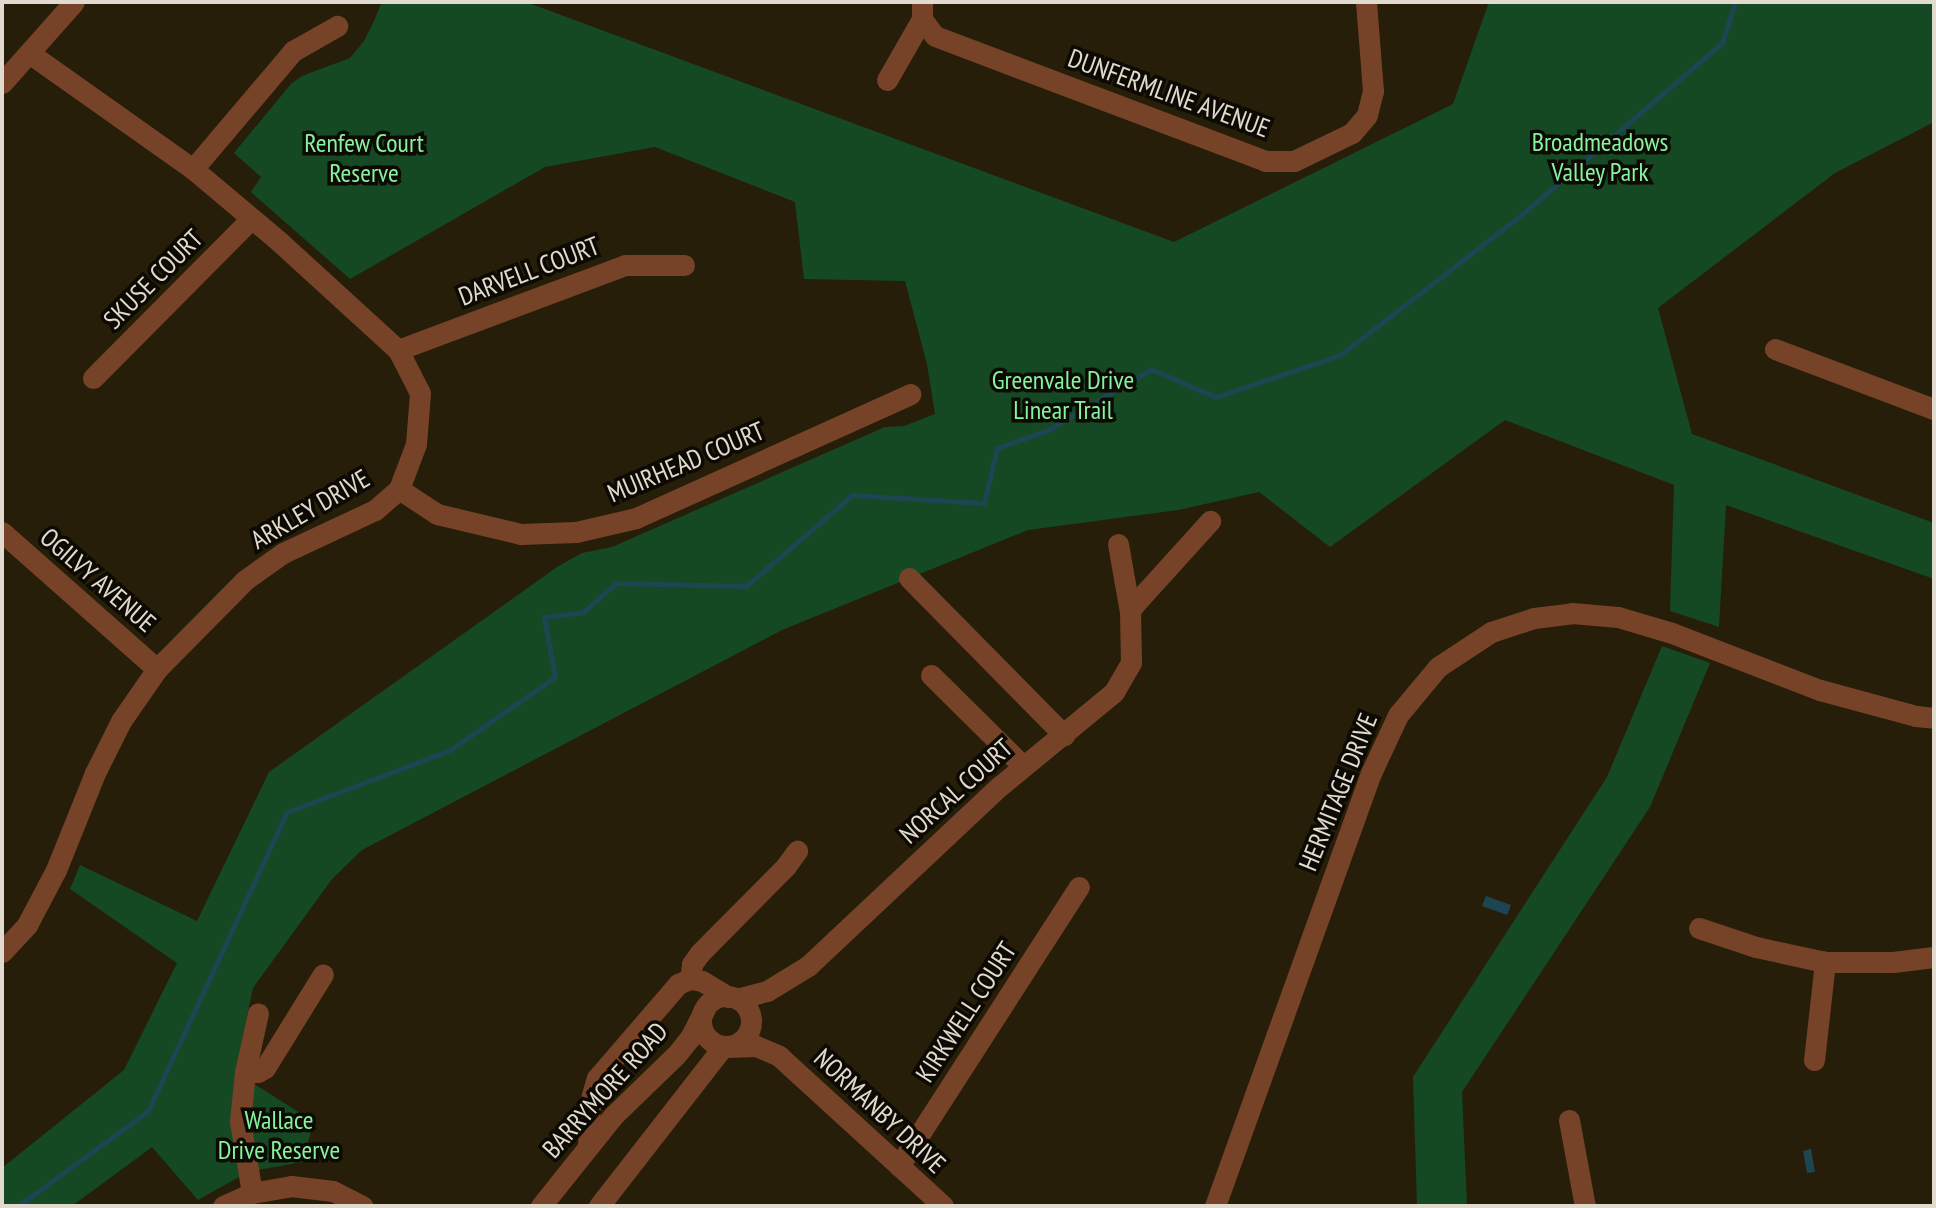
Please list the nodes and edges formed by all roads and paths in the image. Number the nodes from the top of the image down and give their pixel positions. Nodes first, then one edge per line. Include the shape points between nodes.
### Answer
1 (74, 2) edge
2 (1366, 2) edge
3 (922, 11) edge
4 (337, 26) dead end
5 (29, 53) junction
6 (887, 80) dead end
7 (2, 83) edge
8 (193, 169) junction
9 (251, 219) junction
10 (684, 265) dead end
11 (1775, 349) dead end
12 (398, 350) junction
13 (93, 378) dead end
14 (910, 394) dead end
15 (1934, 409) edge
16 (399, 489) junction
17 (1210, 521) dead end
18 (2, 532) edge
19 (1118, 544) dead end
20 (909, 578) dead end
21 (1130, 612) junction
22 (156, 669) junction
23 (931, 675) dead end
24 (1934, 718) edge
25 (1064, 736) junction
26 (1023, 766) junction
27 (791, 858) dead end
28 (1079, 887) dead end
29 (1699, 928) dead end
30 (2, 952) edge
31 (1934, 957) edge
32 (1825, 962) junction
33 (808, 966) junction
34 (323, 974) dead end
35 (690, 979) junction
36 (728, 995) junction
37 (705, 1008) junction
38 (258, 1013) dead end
39 (751, 1022) junction
40 (725, 1047) junction
41 (779, 1056) junction
42 (1814, 1059) dead end
43 (244, 1072) junction
44 (1569, 1120) dead end
45 (588, 1145) junction
46 (899, 1166) junction
47 (252, 1193) junction
48 (223, 1206) edge
49 (362, 1206) edge
50 (541, 1206) edge
51 (599, 1206) edge
52 (943, 1206) edge
53 (1215, 1206) edge
54 (1584, 1206) edge

1 - 5 street
2 - 3 street, DUNFERMLINE AVENUE via 1373,91 1367,115 1352,134 1294,161 1265,161 935,36
3 - 6 street
4 - 8 street via 293,51
5 - 7 street
5 - 8 street, ARKLEY DRIVE
8 - 9 street, ARKLEY DRIVE
9 - 12 street, ARKLEY DRIVE
9 - 13 street, SKUSE COURT
10 - 12 street, DARVELL COURT via 625,265
11 - 15 street
12 - 16 street, ARKLEY DRIVE via 420,393 416,444
14 - 16 street, MUIRHEAD COURT via 636,518 576,532 521,534 437,514
16 - 22 street, ARKLEY DRIVE via 375,510 283,553 245,580
17 - 21 street
18 - 22 street, OGILVY AVENUE
19 - 21 street
20 - 25 street
21 - 25 street, NORCAL COURT via 1131,654 1125,677
22 - 30 street, ARKLEY DRIVE via 121,721 27,925
23 - 26 street
24 - 53 street, HERMITAGE DRIVE via 1820,690 1618,617 1572,613 1534,618 1491,632 1438,667 1398,715 1371,773
25 - 26 street, NORCAL COURT
26 - 33 street, NORCAL COURT
27 - 35 street via 700,953 692,964
28 - 46 street, KIRKWELL COURT
29 - 32 street
31 - 32 street
32 - 42 street
33 - 36 street, NORCAL COURT via 767,990
33 - 39 street, NORCAL COURT
34 - 43 street via 265,1068
35 - 36 street
35 - 45 street via 678,984 597,1078 590,1102
36 - 37 street
36 - 39 street via 749,1011
37 - 40 street via 701,1022 705,1036
37 - 45 street, BARRYMORE ROAD via 676,1055
38 - 43 street
39 - 40 street via 743,1039
39 - 41 street, NORMANBY DRIVE
40 - 41 street, NORMANBY DRIVE via 756,1046
40 - 51 street
41 - 46 street, NORMANBY DRIVE
43 - 47 street via 240,1121
44 - 54 street
45 - 50 street, BARRYMORE ROAD
46 - 52 street, NORMANBY DRIVE
47 - 48 street
47 - 49 street via 291,1186 333,1191

